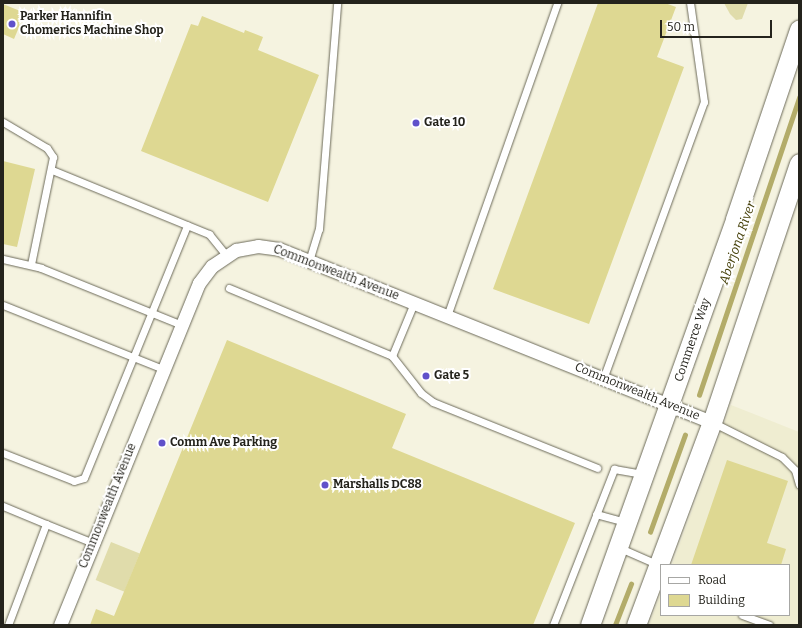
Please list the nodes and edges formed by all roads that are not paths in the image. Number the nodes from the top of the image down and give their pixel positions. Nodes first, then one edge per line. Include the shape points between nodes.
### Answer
1 (338, 3) edge
2 (557, 3) edge
3 (690, 3) edge
4 (799, 30) edge
5 (3, 122) edge
6 (799, 163) edge
7 (52, 170) junction
8 (187, 225) junction
9 (226, 255) junction
10 (3, 259) edge
11 (309, 261) junction
12 (30, 264) junction
13 (229, 288) dead end
14 (414, 303) junction
15 (3, 305) edge
16 (151, 312) junction
17 (447, 316) junction
18 (182, 325) junction
19 (392, 356) junction
20 (133, 357) junction
21 (164, 369) junction
22 (603, 379) junction
23 (669, 406) junction
24 (712, 422) junction
25 (3, 453) edge
26 (597, 468) dead end
27 (646, 474) junction
28 (799, 484) edge
29 (3, 506) edge
30 (596, 514) junction
31 (628, 523) junction
32 (46, 524) junction
33 (94, 543) junction
34 (620, 548) junction
35 (663, 564) edge
36 (658, 577) edge
37 (745, 616) edge
38 (8, 625) edge
39 (60, 625) edge
40 (553, 625) edge
41 (590, 625) edge
42 (636, 625) edge
43 (769, 625) edge

1 - 11 lane via 319,229
2 - 17 lane
3 - 22 lane via 704,102
4 - 23 street, Commerce Way
5 - 7 lane via 49,150 53,157
6 - 24 street
7 - 8 lane
7 - 12 lane
8 - 9 lane via 214,238
8 - 16 lane
9 - 11 street, Commonwealth Avenue via 243,248 265,246
9 - 18 street, Commonwealth Avenue via 202,277
10 - 12 lane
11 - 14 street, Commonwealth Avenue
12 - 16 lane
13 - 19 lane
14 - 17 street, Commonwealth Avenue
14 - 19 lane
15 - 20 lane
16 - 18 lane
16 - 20 lane
17 - 22 street, Commonwealth Avenue
18 - 21 street, Commonwealth Avenue
19 - 26 lane via 424,396 433,402
20 - 21 lane
20 - 25 lane via 81,480 73,481
21 - 33 street, Commonwealth Avenue
22 - 23 street, Commonwealth Avenue
23 - 24 street, Commonwealth Avenue
23 - 27 street, Commerce Way
24 - 28 lane via 782,457 795,470
24 - 35 street
27 - 30 lane via 614,469
27 - 31 street, Commerce Way
29 - 32 lane
30 - 31 lane
30 - 40 lane
31 - 34 street, Commerce Way
32 - 33 lane
32 - 38 lane
33 - 39 street, Commonwealth Avenue
34 - 36 lane
34 - 41 street, Commerce Way
36 - 42 street
37 - 43 lane

